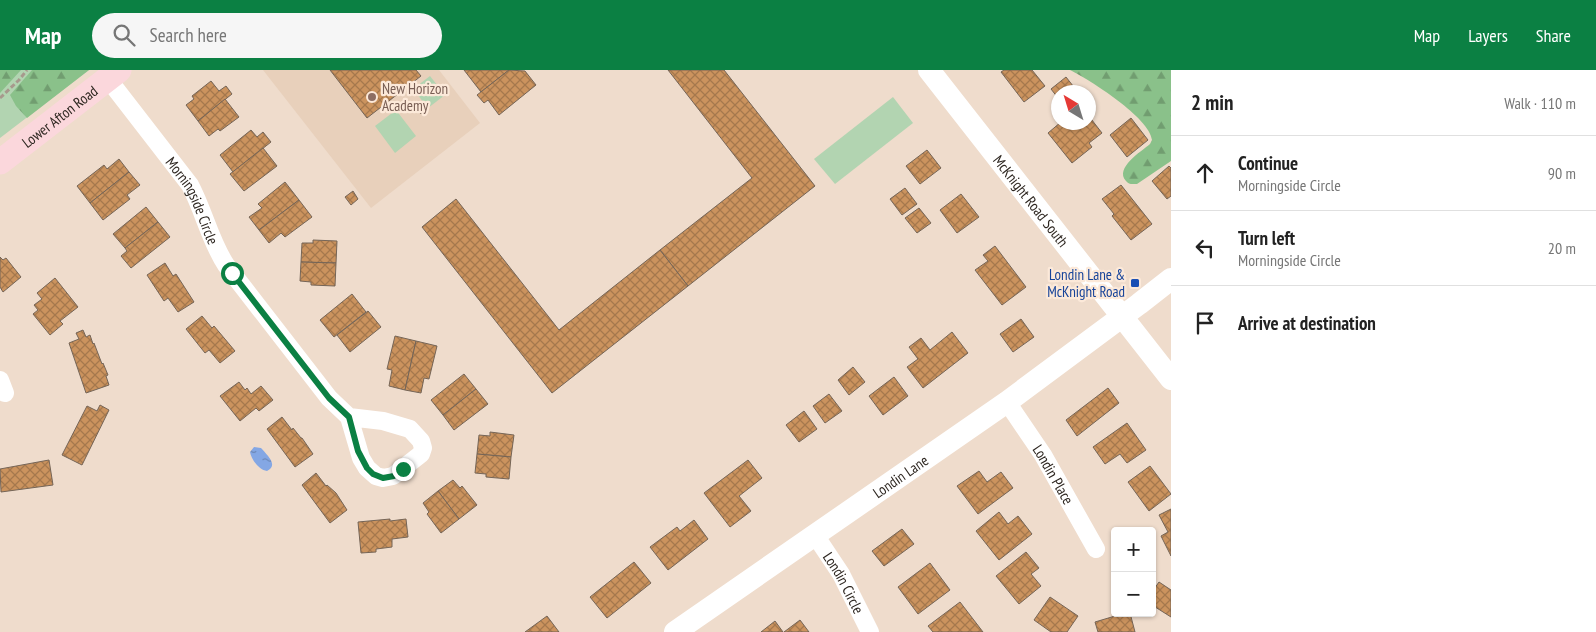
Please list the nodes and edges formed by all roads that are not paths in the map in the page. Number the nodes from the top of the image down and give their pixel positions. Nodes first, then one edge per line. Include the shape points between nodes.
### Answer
1 (930, 70) edge
2 (114, 74) edge
3 (0, 162) edge
4 (1171, 279) edge
5 (1122, 317) junction
6 (1171, 379) edge
7 (1007, 402) junction
8 (349, 417) dead end
9 (815, 535) junction
10 (1096, 549) dead end
11 (675, 632) edge
12 (870, 632) edge

1 - 5 street, McKnight Road South
2 - 3 main road, Lower Afton Road
2 - 8 street, Morningside Circle via 190,185 218,251 232,273 329,398
4 - 5 street, Londin Lane
5 - 6 street, McKnight Road South
5 - 7 street, Londin Lane
7 - 9 street, Londin Lane
7 - 10 street, Londin Place via 1043,455
9 - 11 street, Londin Lane
9 - 12 street, Londin Circle via 841,574

